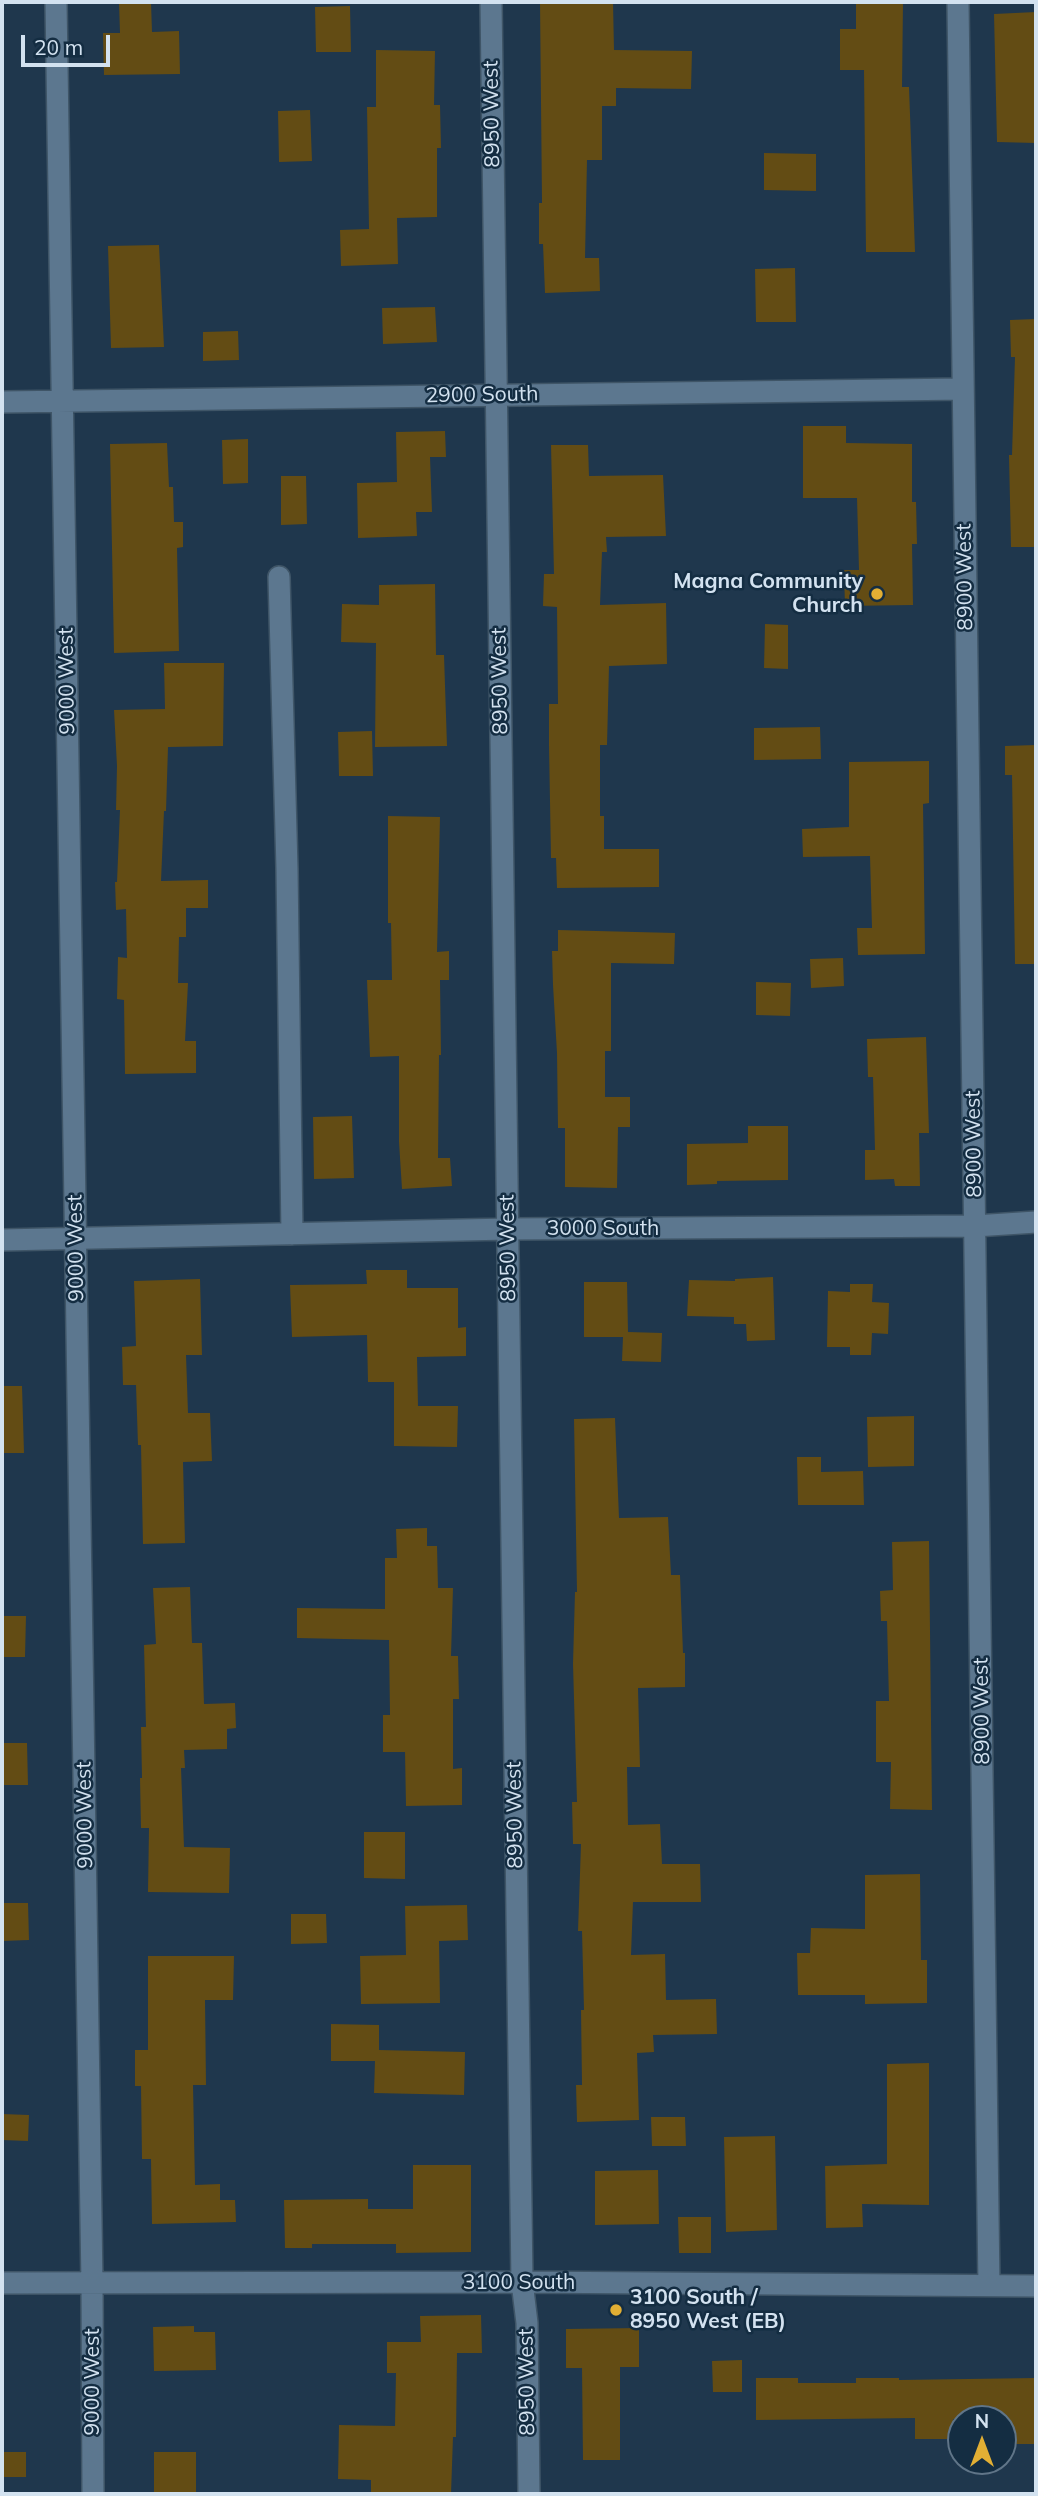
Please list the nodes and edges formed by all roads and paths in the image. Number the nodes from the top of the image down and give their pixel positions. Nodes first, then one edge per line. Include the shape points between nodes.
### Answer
1 (56, 2) edge
2 (491, 2) edge
3 (958, 2) edge
4 (963, 389) junction
5 (496, 394) junction
6 (63, 401) junction
7 (2, 402) edge
8 (279, 577) dead end
9 (1036, 1222) edge
10 (975, 1226) junction
11 (508, 1229) junction
12 (292, 1234) junction
13 (76, 1239) junction
14 (2, 1240) edge
15 (2, 2283) edge
16 (92, 2283) junction
17 (522, 2283) junction
18 (989, 2286) junction
19 (1036, 2286) edge
20 (93, 2494) edge
21 (529, 2494) edge

1 - 6 street, 9000 West
2 - 5 street, 8950 West
3 - 4 street, 8900 West
4 - 5 street, 2900 South
4 - 10 street, 8900 West
5 - 6 street, 2900 South
5 - 11 street, 8950 West
6 - 7 street, 2900 South
6 - 13 street, 9000 West
8 - 12 street
9 - 10 street, 3000 South
10 - 11 street, 3000 South
10 - 18 street, 8900 West
11 - 12 street, 3000 South
11 - 17 street, 8950 West
12 - 13 street, 3000 South
13 - 14 street, 3000 South
13 - 16 street, 9000 West
15 - 16 street, 3100 South
16 - 17 street, 3100 South
16 - 20 street, 9000 West
17 - 18 street, 3100 South
17 - 21 street, 8950 West via 527,2323
18 - 19 street, 3100 South

